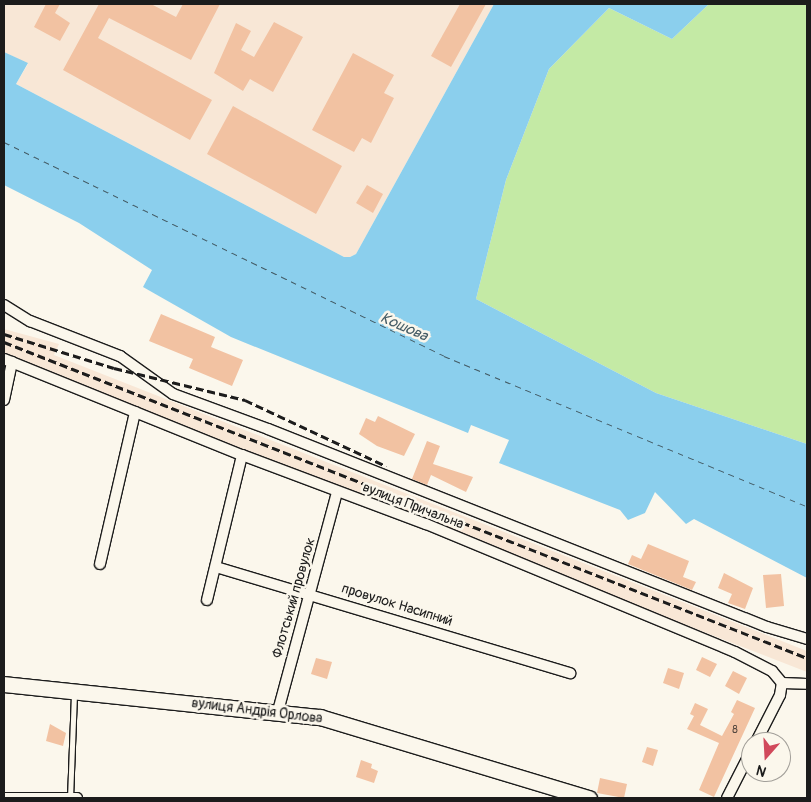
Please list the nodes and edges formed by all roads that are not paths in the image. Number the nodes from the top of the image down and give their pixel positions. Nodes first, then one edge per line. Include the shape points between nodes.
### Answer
1 (4, 305) edge
2 (8, 360) edge
3 (4, 400) edge
4 (135, 412) junction
5 (242, 455) junction
6 (337, 492) junction
7 (100, 564) dead end
8 (216, 567) junction
9 (310, 593) junction
10 (207, 600) dead end
11 (807, 639) edge
12 (570, 673) dead end
13 (782, 683) junction
14 (4, 684) edge
15 (807, 684) edge
16 (74, 691) junction
17 (278, 711) junction
18 (761, 732) edge
19 (741, 771) edge
20 (4, 798) edge
21 (70, 798) edge
22 (77, 798) edge
23 (589, 798) edge
24 (727, 798) edge

1 - 11 street via 30,321 120,356 173,394 767,627
2 - 3 street
2 - 4 street, вулиця Причальна
4 - 5 street, вулиця Причальна
4 - 7 street
5 - 6 street, вулиця Причальна
5 - 8 street
6 - 9 street, Флотський провулок
6 - 13 street, вулиця Причальна via 426,524 735,652 772,671
8 - 9 street, провулок Насипний
8 - 10 street
9 - 12 street, провулок Насипний
9 - 17 street, Флотський провулок
13 - 15 street
13 - 18 street via 780,695
14 - 16 street, вулиця Андрія Орлова
16 - 17 street, вулиця Андрія Орлова
16 - 21 lane
17 - 23 street, вулиця Андрія Орлова via 320,717
19 - 24 street
20 - 21 street
21 - 22 street

